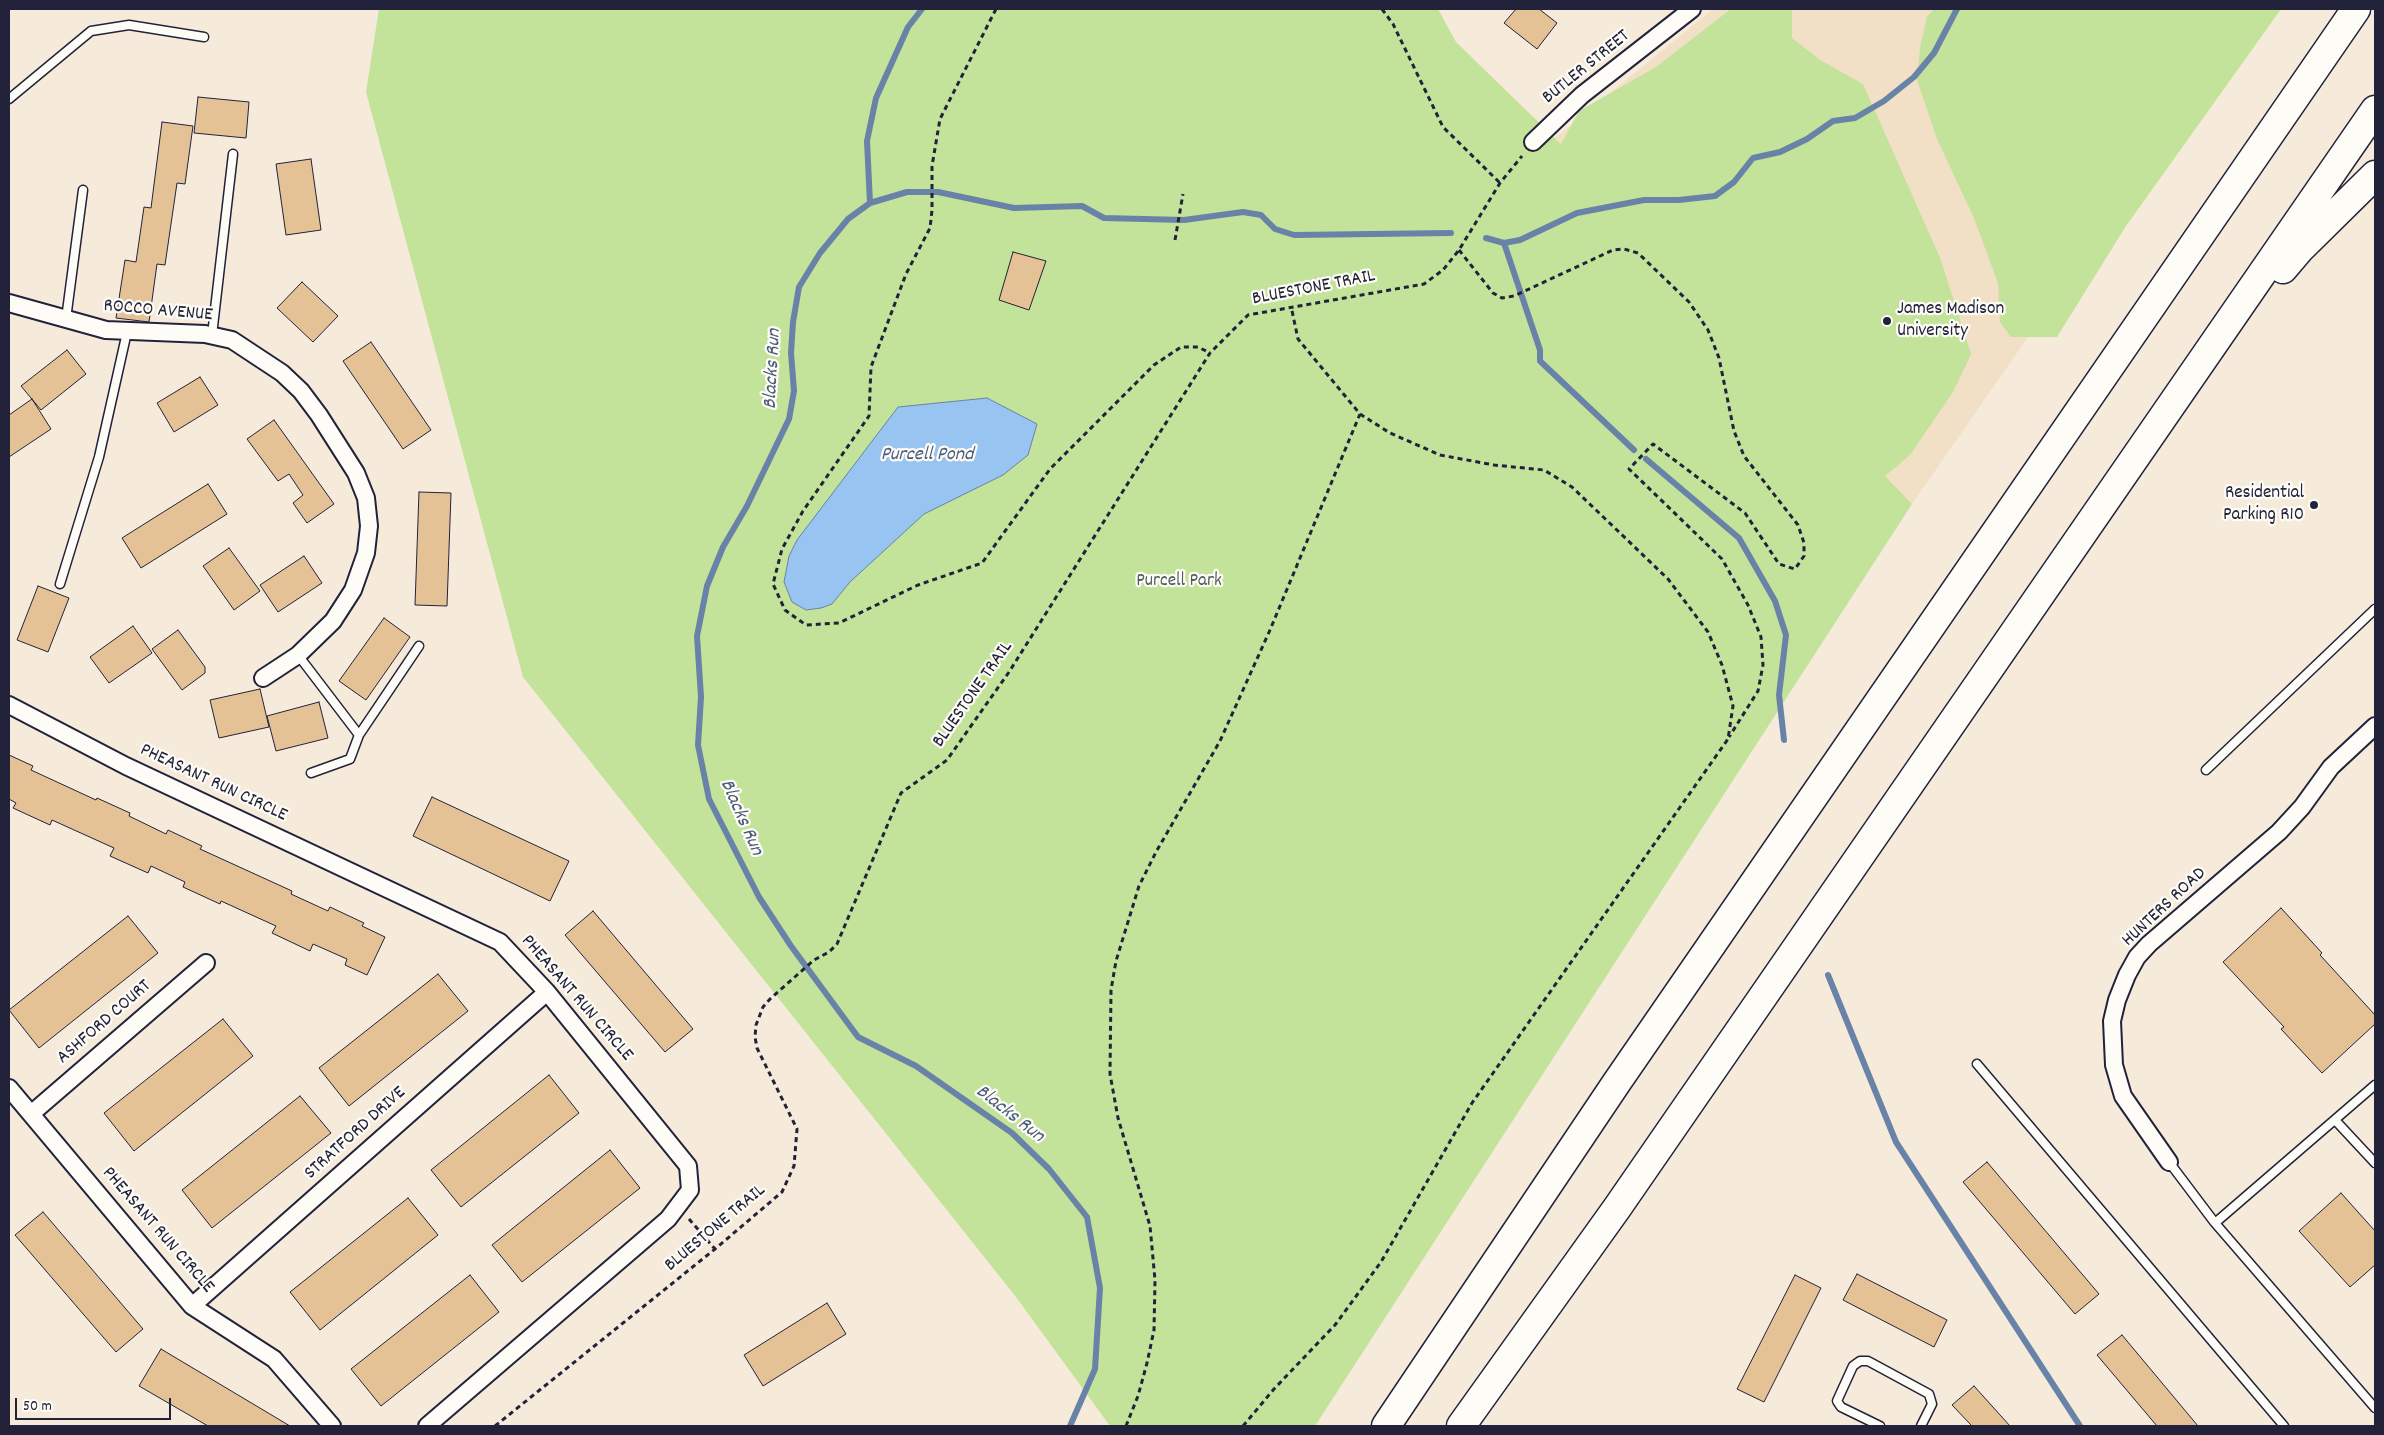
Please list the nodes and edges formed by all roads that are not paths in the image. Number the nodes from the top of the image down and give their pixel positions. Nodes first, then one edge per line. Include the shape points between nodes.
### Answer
1 (1692, 9) edge
2 (2350, 16) edge
3 (204, 38) dead end
4 (9, 99) edge
5 (2375, 110) edge
6 (1533, 142) road end
7 (233, 154) dead end
8 (2375, 175) edge
9 (83, 190) dead end
10 (9, 303) edge
11 (66, 319) junction
12 (127, 332) junction
13 (212, 335) junction
14 (2193, 374) junction
15 (60, 584) dead end
16 (2375, 609) edge
17 (419, 646) dead end
18 (298, 655) junction
19 (263, 678) dead end
20 (9, 706) edge
21 (2375, 726) edge
22 (359, 735) junction
23 (2206, 770) dead end
24 (311, 773) dead end
25 (206, 963) dead end
26 (547, 992) junction
27 (1976, 1064) dead end
28 (2375, 1085) edge
29 (9, 1088) edge
30 (31, 1114) junction
31 (2335, 1120) junction
32 (2169, 1162) joint
33 (2375, 1163) edge
34 (2215, 1223) junction
35 (192, 1306) junction
36 (2375, 1408) edge
37 (332, 1426) edge
38 (427, 1426) edge
39 (1386, 1426) edge
40 (1461, 1426) edge
41 (1880, 1426) edge
42 (1921, 1426) edge
43 (2284, 1426) edge

1 - 6 street, BUTLER STREET via 1582,96
2 - 39 highway via 1617,1082
3 - 4 lane via 129,24 91,31
5 - 14 highway
7 - 13 lane
8 - 14 highway via 2300,250
9 - 11 lane
10 - 11 street, ROCCO AVENUE
11 - 12 street, ROCCO AVENUE
12 - 13 street, ROCCO AVENUE
12 - 15 lane via 99,457
13 - 18 street, ROCCO AVENUE via 243,346 277,369 301,391 350,462 366,498 368,542 358,579 333,621
14 - 40 highway via 1617,1208
16 - 23 lane
17 - 22 lane
18 - 19 street, ROCCO AVENUE
18 - 22 lane
20 - 26 street, PHEASANT RUN CIRCLE via 126,766 500,942
21 - 32 street, HUNTERS ROAD via 2330,767 2302,807 2279,832 2146,947 2124,979 2112,1021 2116,1075 2123,1096
22 - 24 lane via 350,760
25 - 30 street, ASHFORD COURT
26 - 35 street, STRATFORD DRIVE
26 - 38 street, PHEASANT RUN CIRCLE via 688,1166 690,1190 668,1219
27 - 43 lane
28 - 31 lane
29 - 30 street, PHEASANT RUN CIRCLE
30 - 35 street, PHEASANT RUN CIRCLE
31 - 33 lane
31 - 34 lane
32 - 34 lane
34 - 36 lane
35 - 37 street, PHEASANT RUN CIRCLE via 274,1359
41 - 42 lane via 1841,1408 1837,1401 1853,1366 1860,1361 1868,1361 1930,1394 1932,1404

